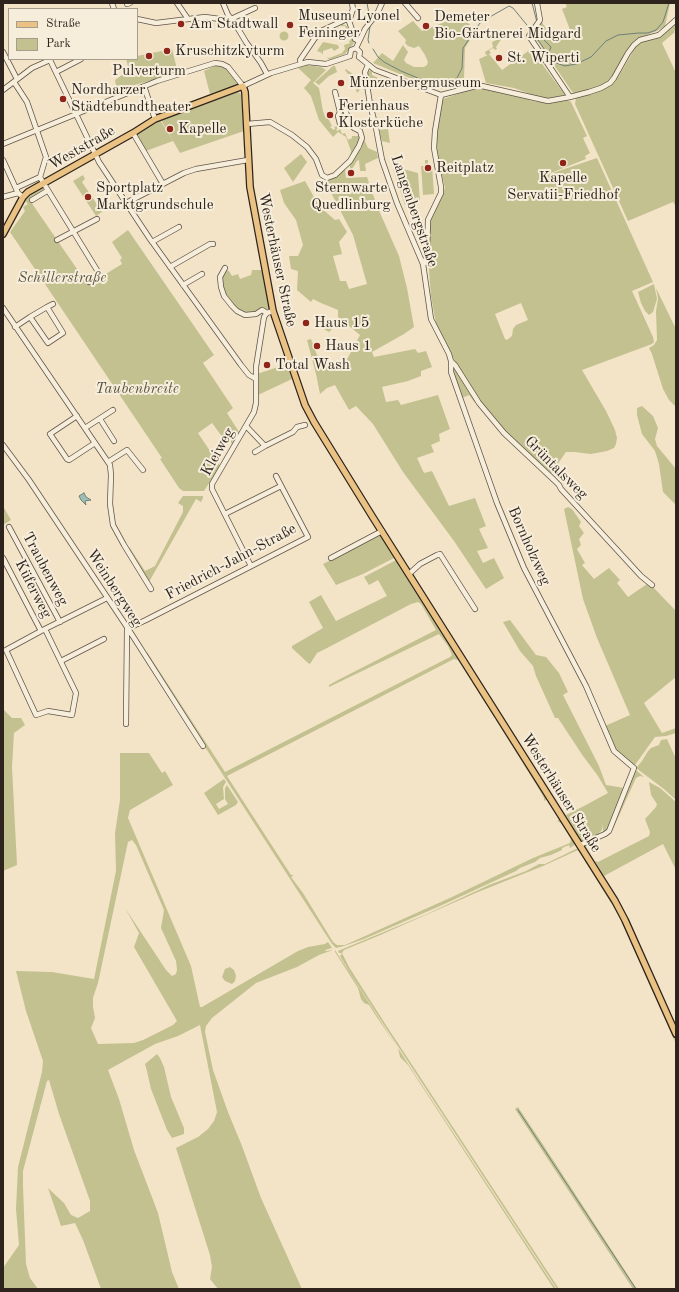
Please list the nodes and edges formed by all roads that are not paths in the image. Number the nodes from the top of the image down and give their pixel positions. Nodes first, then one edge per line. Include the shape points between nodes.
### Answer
1 (177, 3) edge
2 (223, 3) edge
3 (352, 3) edge
4 (382, 3) edge
5 (404, 3) edge
6 (537, 3) edge
7 (256, 6) edge
8 (349, 18) junction
9 (418, 18) dead end
10 (188, 19) junction
11 (232, 19) junction
12 (138, 20) edge
13 (676, 20) edge
14 (358, 41) junction
15 (356, 48) junction
16 (3, 52) edge
17 (350, 56) junction
18 (359, 57) junction
19 (79, 60) edge
20 (301, 64) junction
21 (368, 65) junction
22 (56, 72) junction
23 (267, 74) junction
24 (16, 81) junction
25 (144, 86) junction
26 (243, 86) junction
27 (3, 90) edge
28 (335, 92) dead end
29 (441, 94) junction
30 (570, 97) junction
31 (340, 110) junction
32 (77, 114) junction
33 (155, 119) junction
34 (349, 122) junction
35 (247, 124) junction
36 (36, 130) junction
37 (133, 133) junction
38 (3, 144) edge
39 (94, 155) junction
40 (3, 160) edge
41 (248, 160) junction
42 (40, 176) junction
43 (43, 184) junction
44 (163, 184) junction
45 (16, 188) junction
46 (48, 191) junction
47 (18, 193) junction
48 (3, 197) edge
49 (23, 197) junction
50 (32, 200) dead end
51 (126, 204) junction
52 (97, 219) dead end
53 (179, 227) dead end
54 (72, 231) junction
55 (3, 234) edge
56 (57, 240) dead end
57 (152, 242) junction
58 (213, 244) dead end
59 (422, 264) junction
60 (170, 267) junction
61 (225, 268) dead end
62 (202, 274) dead end
63 (90, 282) dead end
64 (183, 285) junction
65 (53, 304) dead end
66 (47, 307) junction
67 (3, 308) edge
68 (270, 312) junction
69 (30, 317) junction
70 (431, 319) joint
71 (15, 327) junction
72 (451, 361) junction
73 (256, 379) junction
74 (113, 410) dead end
75 (77, 416) junction
76 (100, 419) junction
77 (305, 425) dead end
78 (246, 426) junction
79 (85, 428) junction
80 (114, 441) dead end
81 (95, 443) junction
82 (3, 445) edge
83 (264, 446) junction
84 (255, 452) dead end
85 (108, 462) junction
86 (143, 470) dead end
87 (276, 476) dead end
88 (281, 486) junction
89 (225, 514) junction
90 (9, 527) dead end
91 (382, 531) junction
92 (3, 558) edge
93 (331, 558) dead end
94 (251, 566) junction
95 (409, 574) junction
96 (652, 585) dead end
97 (151, 589) dead end
98 (107, 598) junction
99 (474, 609) dead end
100 (60, 622) junction
101 (126, 627) junction
102 (43, 630) junction
103 (104, 639) dead end
104 (61, 661) junction
105 (126, 724) dead end
106 (202, 746) dead end
107 (580, 845) junction
108 (676, 1034) edge

1 - 10 street
2 - 11 street
3 - 8 street via 353,10
4 - 14 street
5 - 9 street
6 - 30 street via 540,20 529,35
7 - 11 street
8 - 14 street via 354,37
8 - 20 street via 319,32 300,60
10 - 11 street
10 - 12 street via 156,23
11 - 23 street
13 - 30 street via 659,35 640,40 634,45 610,83
14 - 15 street
15 - 17 street via 350,50
15 - 18 street via 360,51
16 - 24 street
17 - 18 street via 354,59
17 - 20 street via 325,64
18 - 21 street
19 - 22 street
20 - 23 street
21 - 29 street via 381,73
21 - 59 street, Langenbergstraße via 365,72 382,160
22 - 24 street via 50,60 32,68
22 - 32 street
23 - 26 street
24 - 27 street
24 - 36 street via 27,102
25 - 26 street via 218,63 230,69
25 - 32 street
25 - 33 street
26 - 33 main road, Weststraße
26 - 35 main road, Westerhäuser Straße
28 - 31 street
29 - 30 street via 482,86 548,101
29 - 59 street via 434,143 441,193 428,220 425,263
31 - 34 street via 345,109
31 - 34 street via 340,124
32 - 36 street
32 - 39 street
33 - 37 main road, Weststraße
34 - 35 street via 360,131 362,136 359,146 349,162 335,175 327,178 322,175 316,159 307,147 292,135 270,122
35 - 41 main road, Westerhäuser Straße
36 - 38 street
36 - 42 street via 46,157
37 - 39 main road, Weststraße
37 - 44 street
39 - 43 main road, Weststraße
39 - 51 street
40 - 45 street
41 - 44 street via 184,173
41 - 68 main road, Westerhäuser Straße
42 - 43 street
42 - 45 street
43 - 46 street
43 - 49 main road, Weststraße
44 - 51 street
45 - 47 street
46 - 50 street
46 - 54 street
47 - 48 street
47 - 49 street
49 - 55 main road
51 - 57 street
52 - 54 street
53 - 57 street
54 - 56 street
54 - 63 street via 100,275
57 - 60 street
58 - 60 street
59 - 70 street, Langenbergstraße
60 - 64 street
61 - 68 street via 220,277 221,287 224,296 237,311 245,315 256,314 262,310
62 - 64 street
64 - 73 street via 247,373
65 - 66 street
66 - 69 street
66 - 69 street via 63,332 50,343
67 - 71 street
68 - 73 street, Kleiweg via 264,317
68 - 91 main road, Westerhäuser Straße via 309,415
69 - 71 street
70 - 72 street, Bornholzweg
71 - 75 street
72 - 96 street, Grüntalsweg via 500,429 559,485
72 - 107 street, Bornholzweg via 451,372 497,503 524,568 586,686 614,751 634,768 609,831
73 - 78 street, Kleiweg via 256,403
74 - 76 street
75 - 79 street
75 - 81 street via 50,434 67,460
76 - 79 street
76 - 80 street
77 - 83 street
78 - 83 street
78 - 89 street, Kleiweg via 212,484
79 - 81 street
81 - 85 street
82 - 98 street, Weinbergweg
83 - 84 street
85 - 86 street via 127,450
85 - 97 street via 111,471 110,504 113,525
87 - 88 street, Friedrich-Jahn-Straße
88 - 89 street
88 - 94 street, Friedrich-Jahn-Straße via 308,536
89 - 94 street, Kleiweg
90 - 100 street, Traubenweg
91 - 93 street
91 - 95 main road, Westerhäuser Straße
92 - 102 street, Küferweg
94 - 101 street, Friedrich-Jahn-Straße via 146,620
95 - 99 street via 420,564 440,554
95 - 107 main road, Westerhäuser Straße
98 - 100 street
98 - 101 street, Weinbergweg
100 - 102 street
101 - 105 street
101 - 106 street, Weinbergweg
102 - 104 street, Küferweg
102 - 104 street, Küferweg via 6,651 36,715 48,711 72,715 76,693
103 - 104 street
107 - 108 main road, Westerhäuser Straße via 624,916

